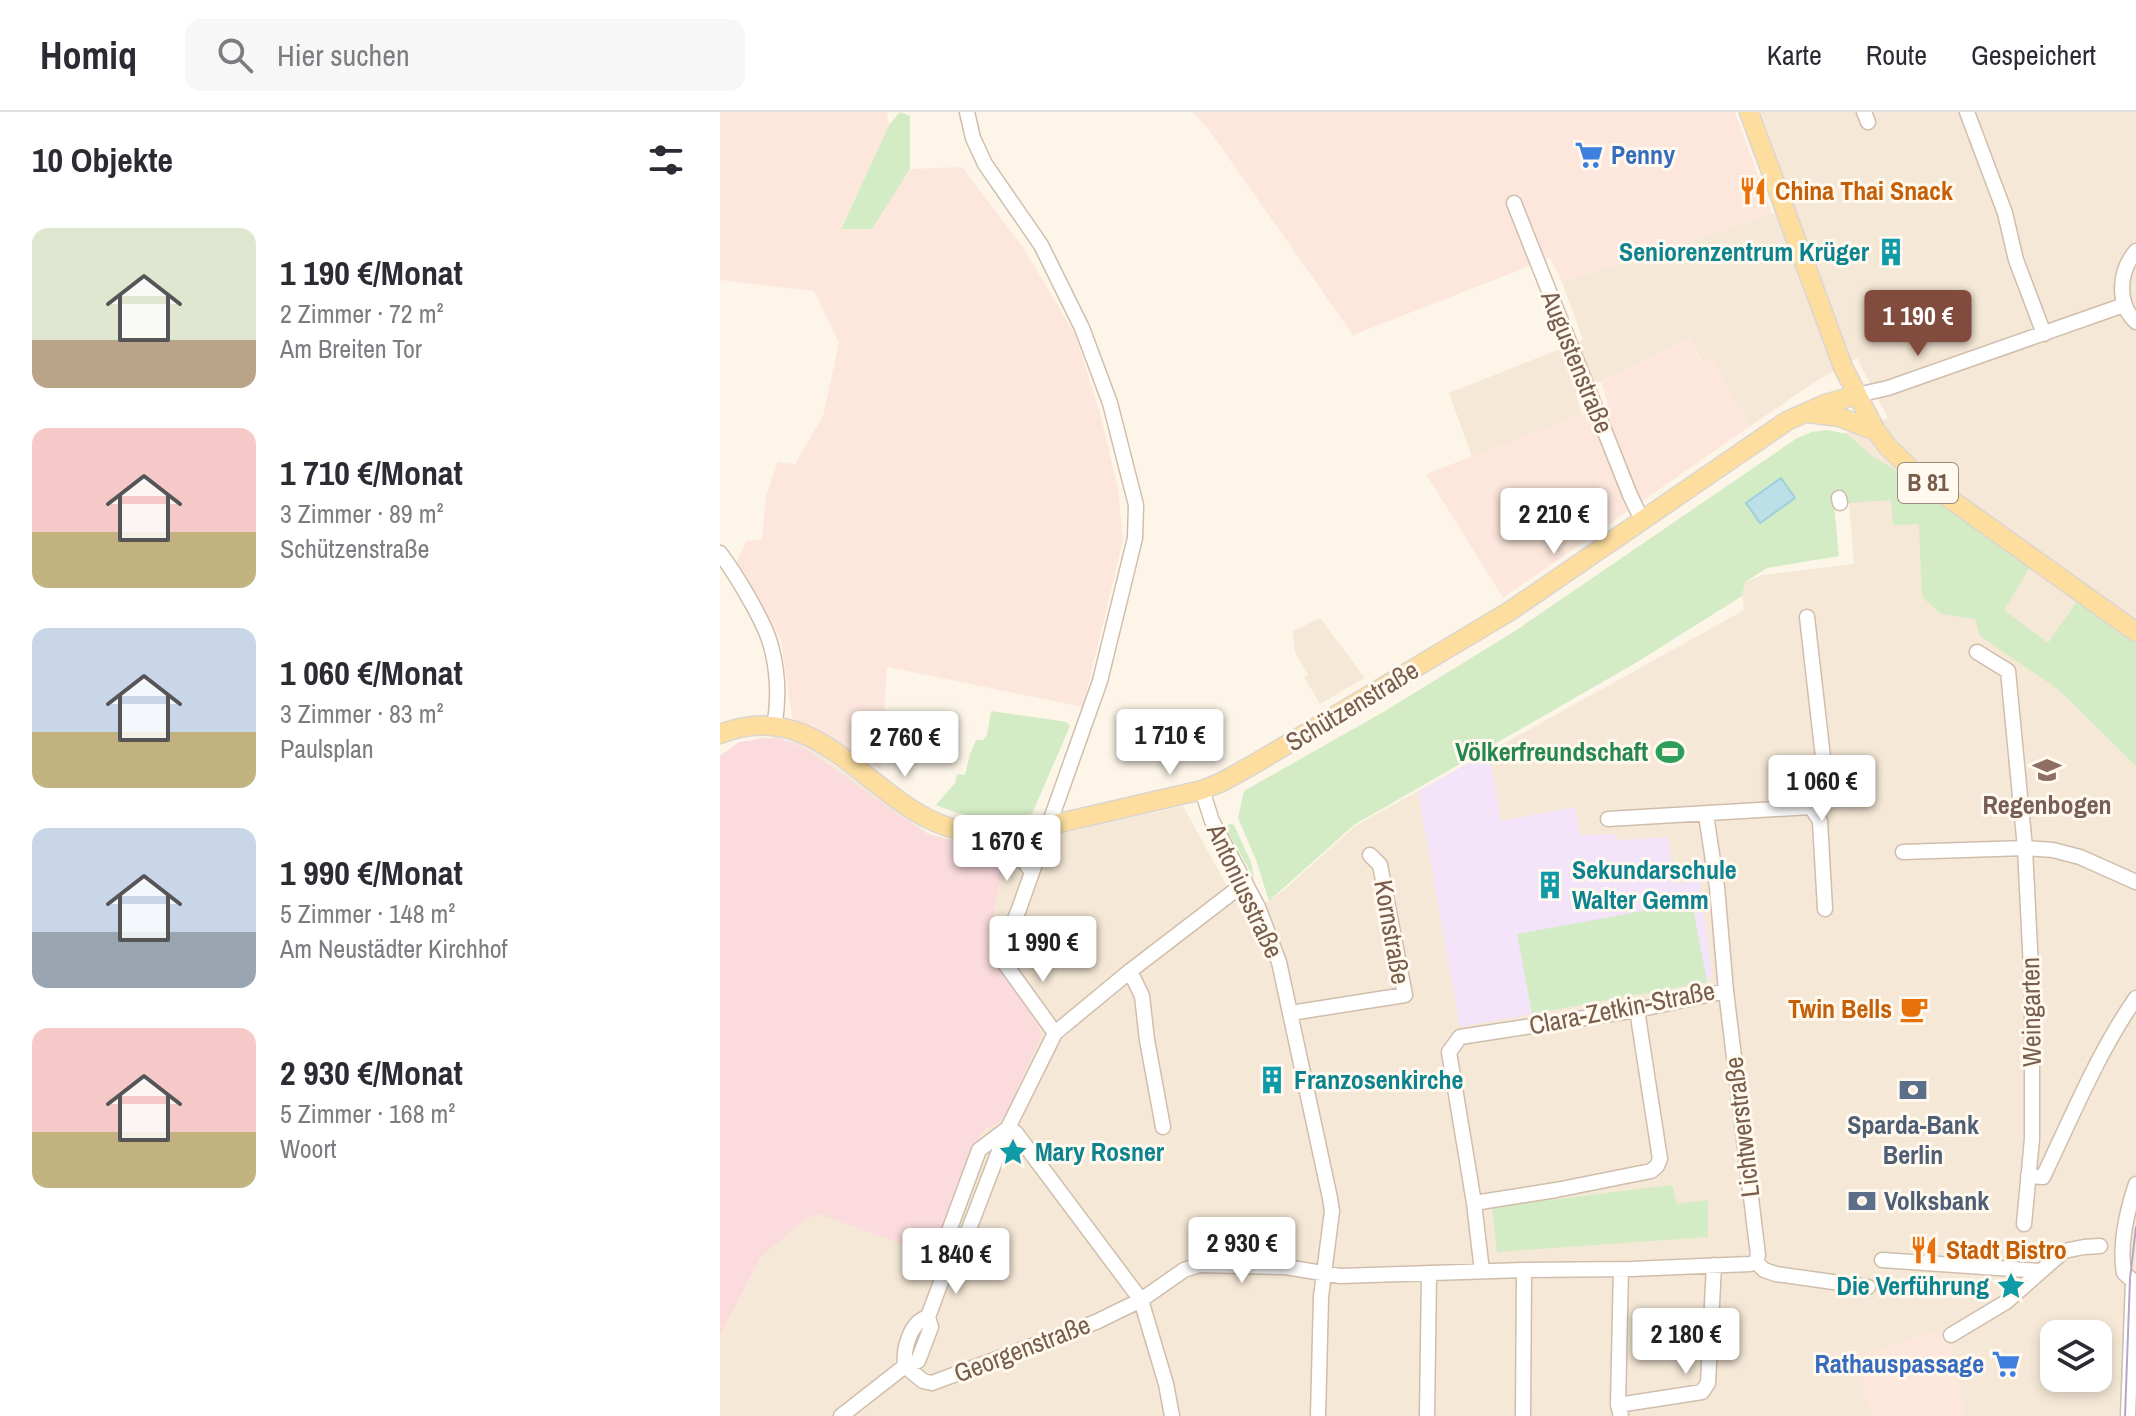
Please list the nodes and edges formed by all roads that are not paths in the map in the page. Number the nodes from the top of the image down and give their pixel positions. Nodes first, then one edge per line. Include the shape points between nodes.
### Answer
1 (967, 112) edge
2 (1749, 112) edge
3 (1967, 112) edge
4 (1514, 203) dead end
5 (2136, 251) edge
6 (2124, 305) junction
7 (2136, 322) edge
8 (2044, 334) junction
9 (1857, 395) junction
10 (1802, 413) junction
11 (1876, 431) junction
12 (1642, 520) junction
13 (720, 553) edge
14 (1807, 617) dead end
15 (2136, 632) edge
16 (1977, 652) dead end
17 (774, 727) junction
18 (720, 734) edge
19 (1202, 790) junction
20 (1811, 807) junction
21 (1706, 815) junction
22 (1608, 819) dead end
23 (1048, 827) junction
24 (1001, 834) junction
25 (2025, 848) junction
26 (1903, 852) dead end
27 (1370, 855) dead end
28 (1032, 872) junction
29 (1245, 881) junction
30 (2136, 882) edge
31 (1825, 909) dead end
32 (1130, 971) junction
33 (1726, 991) junction
34 (2136, 998) edge
35 (1637, 1010) junction
36 (1291, 1013) junction
37 (1055, 1033) junction
38 (1163, 1127) dead end
39 (1008, 1128) junction
40 (2028, 1176) junction
41 (2136, 1184) edge
42 (1474, 1203) junction
43 (2024, 1224) dead end
44 (2100, 1246) dead end
45 (1882, 1260) dead end
46 (1756, 1262) junction
47 (1714, 1265) junction
48 (1621, 1269) junction
49 (1524, 1270) junction
50 (1482, 1271) junction
51 (2040, 1271) junction
52 (1429, 1273) junction
53 (1325, 1275) junction
54 (2135, 1281) edge
55 (1868, 1287) dead end
56 (1141, 1300) junction
57 (1951, 1335) dead end
58 (905, 1366) junction
59 (1620, 1410) edge
60 (841, 1416) edge
61 (1172, 1416) edge
62 (1318, 1416) edge
63 (1427, 1416) edge
64 (1523, 1416) edge
65 (2128, 1416) edge

1 - 23 street via 985,164 1041,245 1082,328 1110,403 1136,505 1135,538 1113,635
2 - 9 main road, B 81
3 - 8 street
4 - 12 street, Augustenstraße
5 - 6 street via 2122,282
6 - 7 street
6 - 8 street
8 - 9 street
9 - 10 main road, Schützenstraße
9 - 11 main road, B 81
10 - 11 main road via 1827,414
10 - 12 main road, Schützenstraße
11 - 15 main road, B 81 via 1918,476
12 - 19 main road, Schützenstraße via 1510,611
13 - 17 street via 771,644 778,698
14 - 20 street via 1824,766 1821,790
16 - 25 street, Weingarten via 2008,671
17 - 18 main road, Schützenstraße via 740,727
17 - 24 main road, Schützenstraße via 819,740 930,820 967,832
19 - 23 main road, Schützenstraße
19 - 29 street, Antoniusstraße via 1212,821
20 - 21 street
20 - 31 street via 1820,821
21 - 22 street
21 - 33 street, Clara-Zetkin-Straße
23 - 24 main road, Schützenstraße
23 - 28 street
24 - 28 street
25 - 26 street
25 - 30 street via 2080,857
25 - 40 street, Weingarten via 2033,1049
27 - 36 street, Kornstraße via 1380,865 1405,995
28 - 37 street via 1001,956
29 - 32 street
29 - 36 street, Antoniusstraße via 1270,936
32 - 37 street
32 - 38 street via 1142,996
33 - 35 street, Clara-Zetkin-Straße
33 - 46 street, Lichtwerstraße
34 - 40 street via 2043,1177
35 - 42 street via 1657,1166 1624,1177
35 - 42 street, Clara-Zetkin-Straße via 1460,1037 1449,1052
36 - 53 street, Antoniusstraße via 1332,1211
37 - 39 street
39 - 56 street
39 - 58 street via 957,1260 948,1263 928,1317 915,1324
40 - 43 street, Weingarten
41 - 54 street via 2123,1249 2124,1273
42 - 50 street
44 - 51 street via 2064,1251
45 - 51 street
46 - 47 street
46 - 55 street via 1776,1274
47 - 48 street
47 - 59 street via 1706,1389
48 - 49 street
48 - 59 street
49 - 50 street
49 - 64 street
50 - 52 street
51 - 57 street via 2006,1302
52 - 53 street
52 - 63 street
53 - 56 street via 1276,1266 1199,1265
53 - 62 street, Antoniusstraße
54 - 65 street
56 - 58 street, Georgenstraße via 932,1383
56 - 61 street
58 - 60 street

